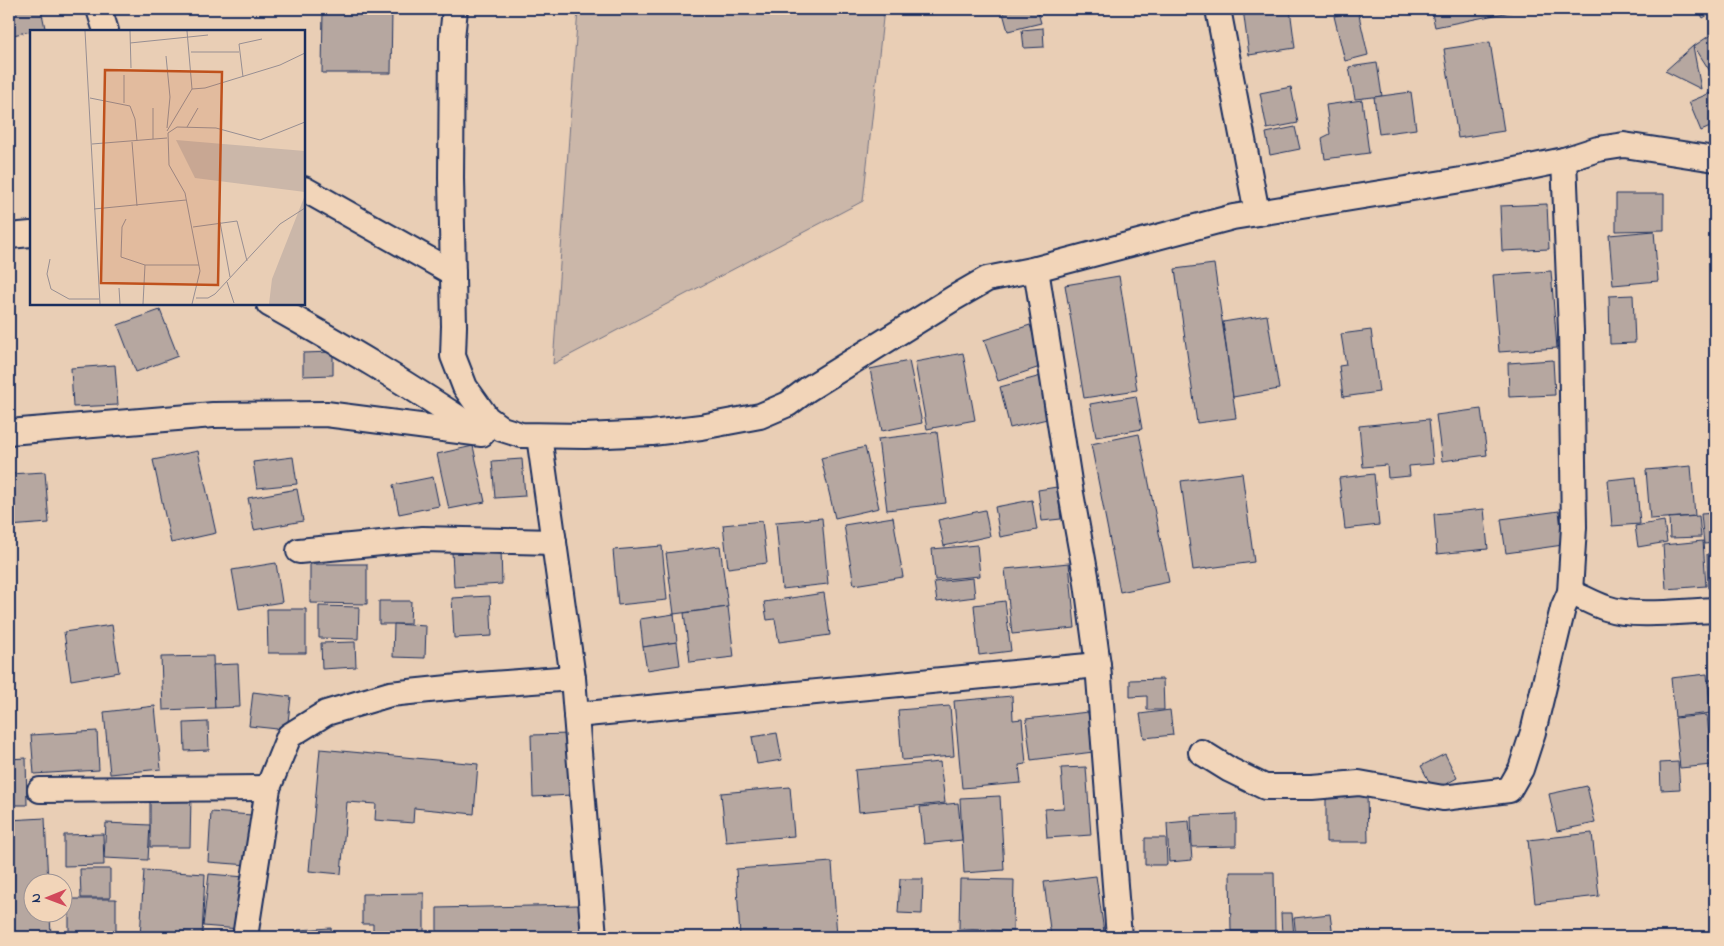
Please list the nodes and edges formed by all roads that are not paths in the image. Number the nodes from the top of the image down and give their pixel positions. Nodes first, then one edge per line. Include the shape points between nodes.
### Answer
1 (99, 9) edge
2 (455, 9) edge
3 (1218, 9) edge
4 (106, 30) edge
5 (1715, 159) edge
6 (1564, 160) junction
7 (305, 190) edge
8 (1258, 213) junction
9 (30, 234) edge
10 (9, 236) edge
11 (1036, 269) junction
12 (453, 273) junction
13 (270, 305) edge
14 (492, 431) junction
15 (9, 432) edge
16 (540, 436) junction
17 (554, 542) junction
18 (299, 551) dead end
19 (1570, 592) junction
20 (1715, 610) edge
21 (1098, 665) junction
22 (573, 678) junction
23 (576, 715) junction
24 (1201, 752) dead end
25 (268, 788) junction
26 (40, 790) dead end
27 (245, 937) edge
28 (594, 937) edge
29 (1120, 937) edge

1 - 4 street
2 - 12 street via 452,38
3 - 8 street
5 - 6 street via 1624,145
6 - 8 street
6 - 19 street via 1574,472
7 - 12 street
8 - 11 street
9 - 10 street
11 - 16 street via 987,279 788,404 760,416 652,433
11 - 21 street
12 - 14 street via 453,356 466,387
13 - 14 street via 440,405
14 - 15 street via 326,414 213,415
14 - 16 street
16 - 17 street
17 - 18 street via 423,539
17 - 22 street
19 - 20 street via 1619,611
19 - 24 street via 1533,732 1521,769 1509,790 1443,798 1359,783 1265,787
21 - 23 street
21 - 29 street
22 - 23 street
22 - 25 street via 390,694 326,713 289,736
23 - 28 street
25 - 26 street
25 - 27 street

